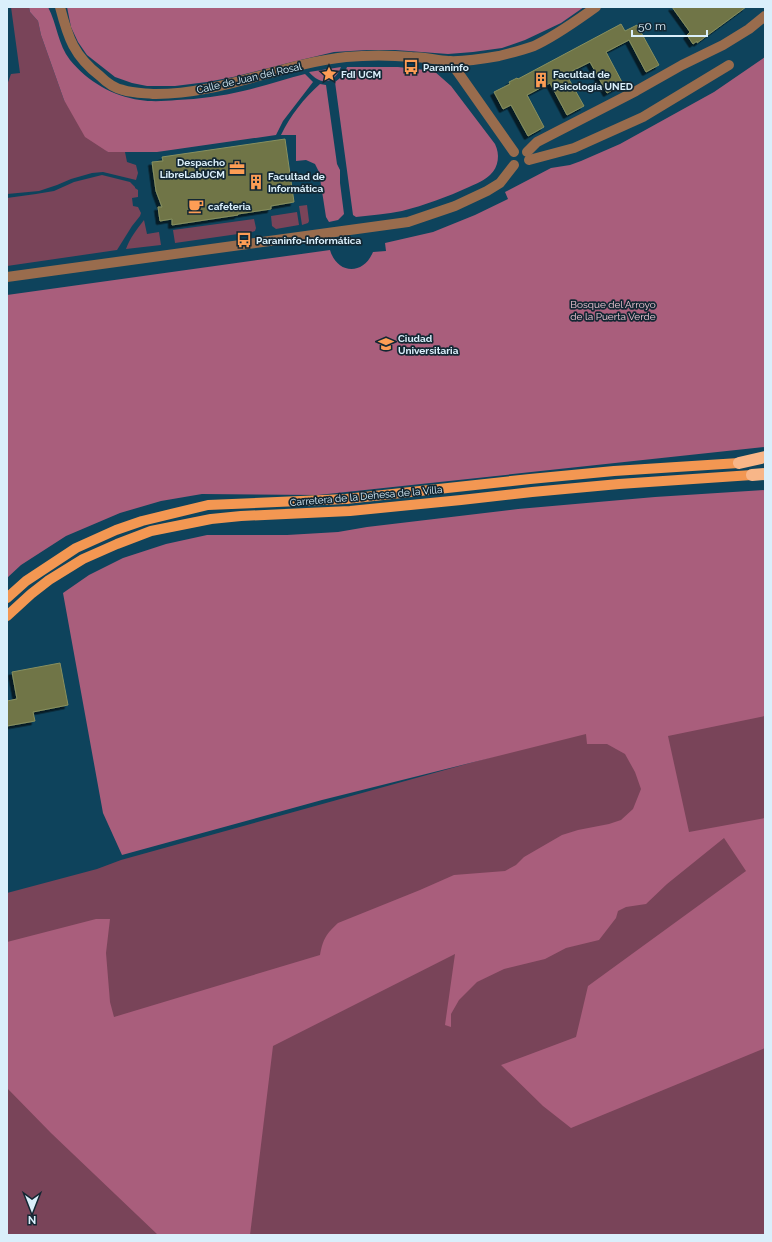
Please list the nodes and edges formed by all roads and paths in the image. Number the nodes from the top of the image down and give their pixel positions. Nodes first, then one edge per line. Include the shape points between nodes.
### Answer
1 (60, 7) edge
2 (596, 7) edge
3 (765, 16) edge
4 (450, 61) junction
5 (729, 65) dead end
6 (514, 152) junction
7 (528, 156) junction
8 (514, 165) junction
9 (7, 277) edge
10 (765, 457) edge
11 (765, 461) edge
12 (739, 463) junction
13 (765, 474) edge
14 (752, 475) joint
15 (7, 598) edge
16 (7, 616) edge

1 - 4 street, Calle de Juan del Rosal via 70,39 87,66 108,83 136,93 171,94 204,90 344,58 412,56
2 - 4 street via 558,33 533,46 500,56 472,61
3 - 7 street via 723,45 537,142
4 - 6 street
5 - 7 street via 643,117 574,148
6 - 7 street via 521,150
6 - 8 street
7 - 8 street via 526,166
8 - 9 street via 500,183 487,191 455,206 408,222
10 - 12 highway
11 - 12 highway
12 - 15 main road, Carretera de la Dehesa de la Villa via 614,471 346,499 208,505 142,521 76,548 26,581
13 - 14 highway
14 - 16 main road, Carretera de la Dehesa de la Villa via 539,491 350,512 211,519 151,531 83,559 49,580

